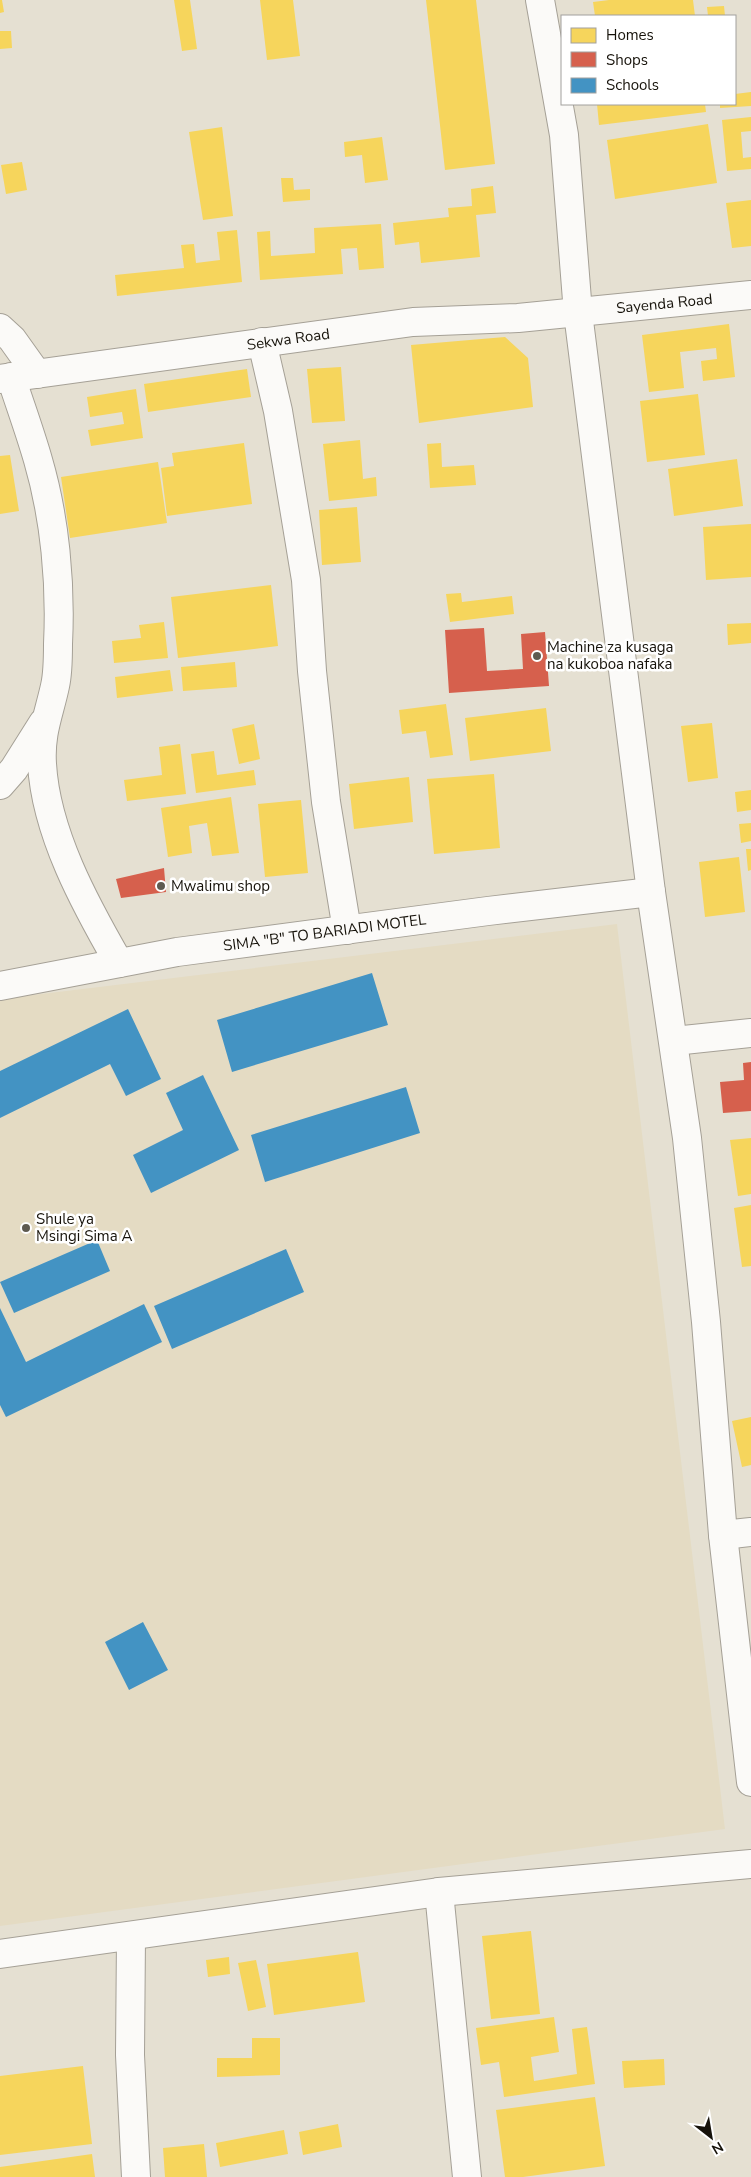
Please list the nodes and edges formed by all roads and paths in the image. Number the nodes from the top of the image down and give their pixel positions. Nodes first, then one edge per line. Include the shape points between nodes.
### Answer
1 (540, 0) edge
2 (751, 295) edge
3 (578, 312) junction
4 (0, 328) edge
5 (262, 342) junction
6 (16, 377) edge
7 (44, 722) junction
8 (0, 786) edge
9 (651, 892) junction
10 (347, 930) junction
11 (119, 963) junction
12 (0, 986) edge
13 (751, 1033) edge
14 (674, 1041) junction
15 (751, 1532) edge
16 (723, 1535) junction
17 (751, 1782) edge
18 (751, 1864) edge
19 (439, 1892) junction
20 (131, 1937) junction
21 (0, 1954) edge
22 (136, 2177) edge
23 (467, 2177) edge

1 - 3 street via 564,135
2 - 3 street, Sayenda Road
3 - 5 street, Sekwa Road via 412,322
3 - 9 street
4 - 6 street via 12,339
5 - 6 street, Sekwa Road
5 - 10 street via 278,411 306,580 325,793
6 - 7 street via 48,500 58,588 55,684
7 - 8 street
7 - 11 street via 42,763 62,849 84,902
9 - 10 street, SIMA "B" TO BARIADI MOTEL
9 - 14 street
10 - 11 street, SIMA "B" TO BARIADI MOTEL via 177,952
11 - 12 street, SIMA "B" TO BARIADI MOTEL
13 - 14 street
14 - 16 street via 706,1322
15 - 16 street
16 - 17 street
18 - 19 street
19 - 20 street
19 - 23 street
20 - 21 street
20 - 22 street via 130,2055

